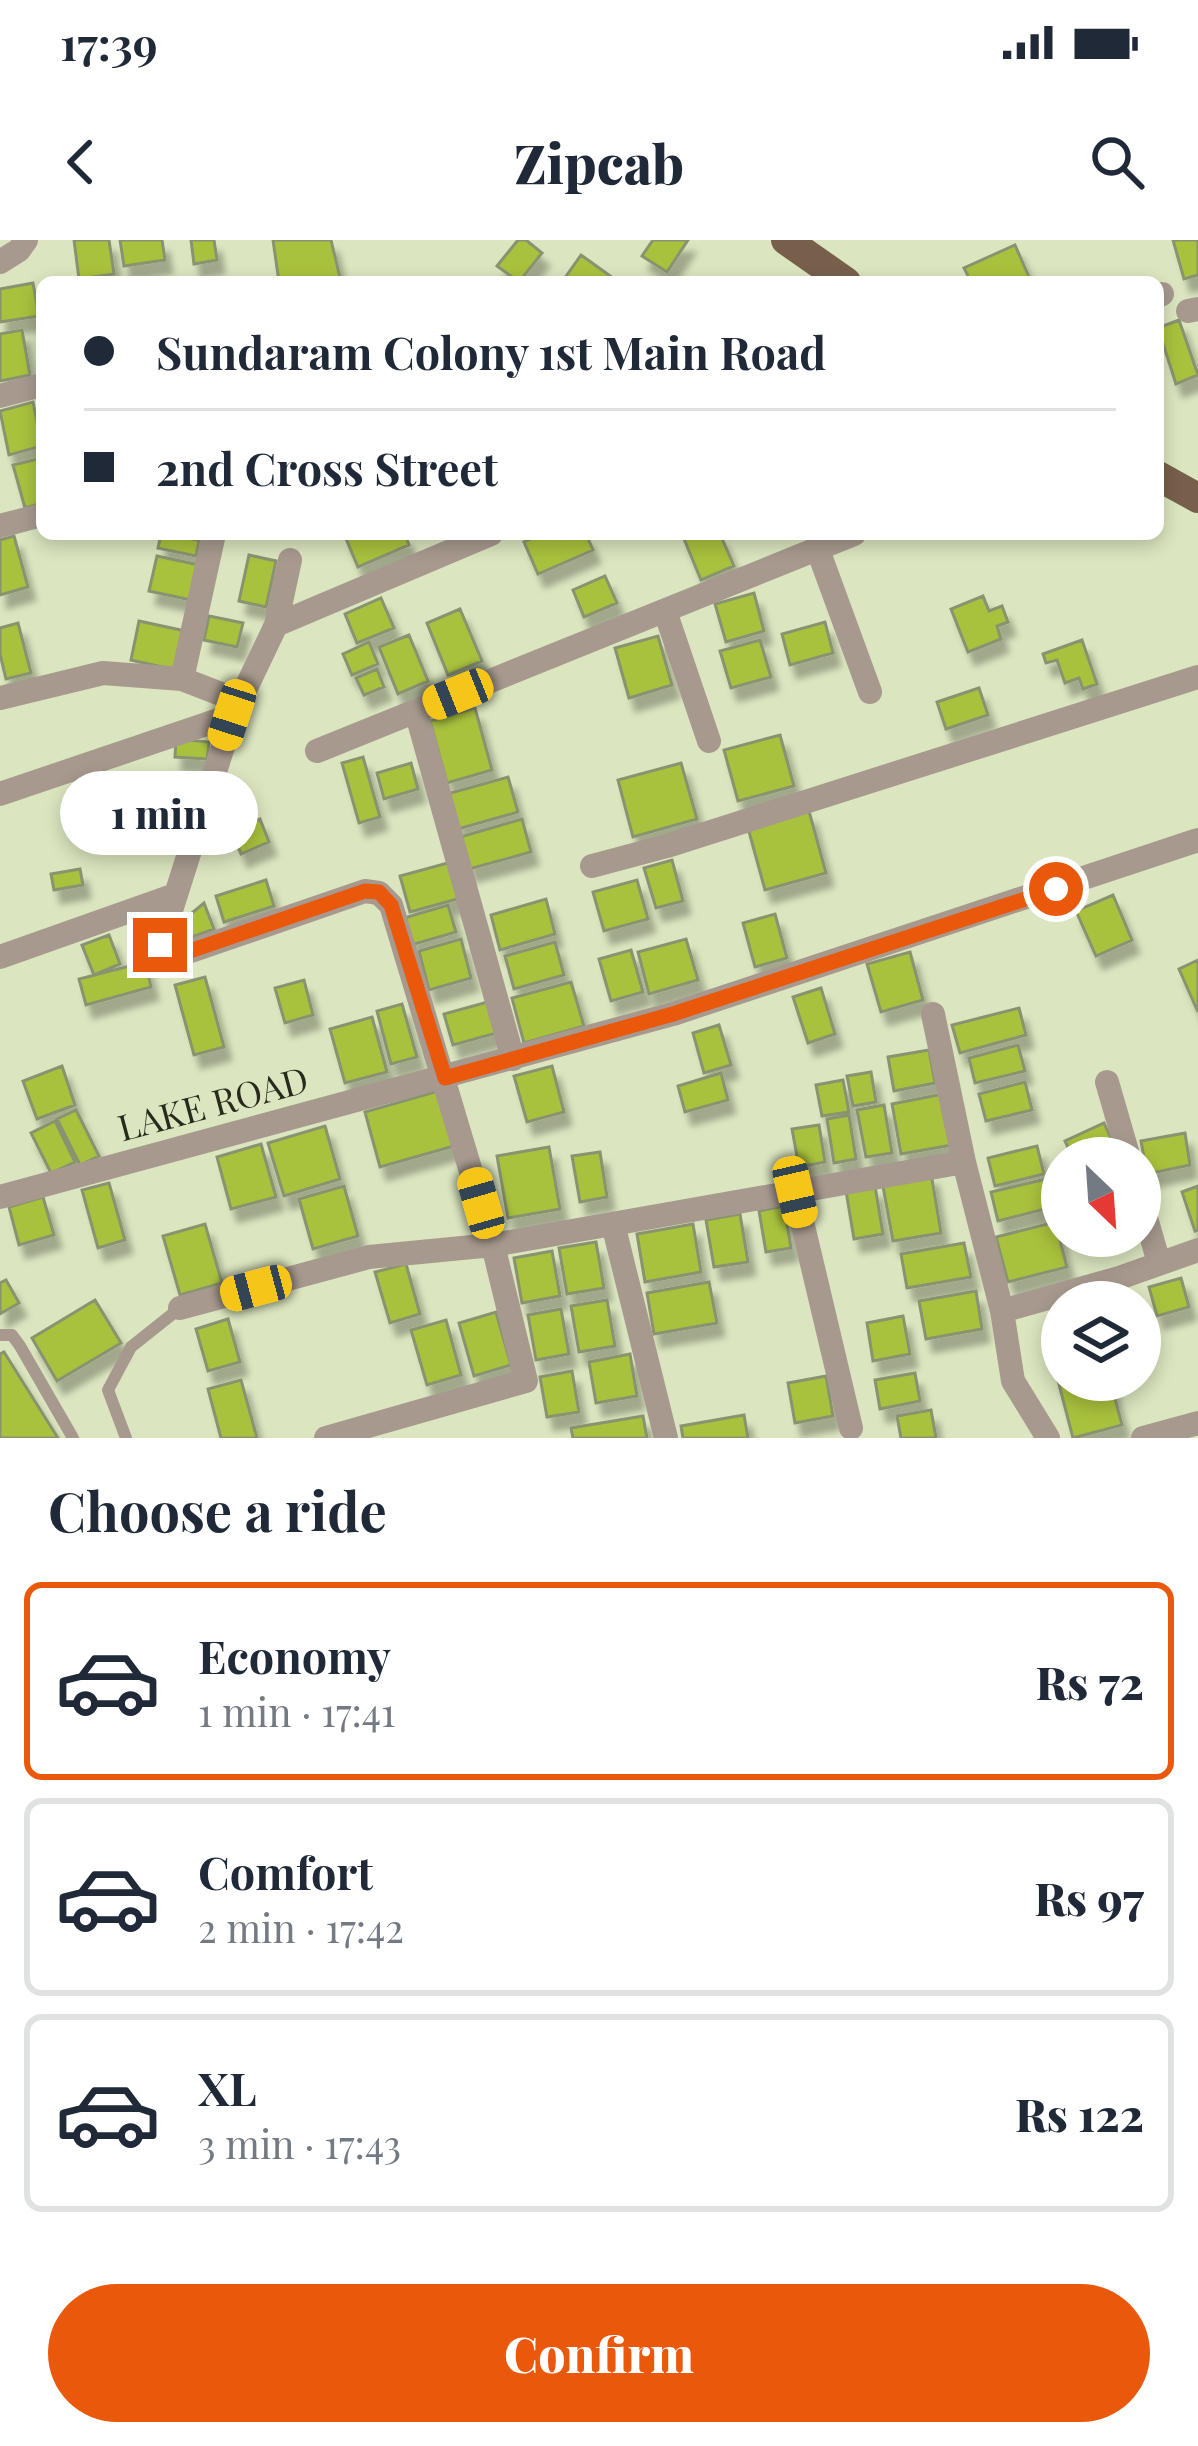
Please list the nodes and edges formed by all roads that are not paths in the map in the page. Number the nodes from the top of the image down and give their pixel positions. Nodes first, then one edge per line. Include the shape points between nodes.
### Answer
1 (26, 240) edge
2 (786, 240) edge
3 (0, 262) edge
4 (837, 276) edge
5 (36, 387) edge
6 (0, 396) edge
7 (1164, 479) edge
8 (1198, 498) edge
9 (36, 517) edge
10 (0, 526) edge
11 (213, 540) edge
12 (477, 540) edge
13 (840, 540) edge
14 (818, 550) junction
15 (290, 560) dead end
16 (665, 611) junction
17 (277, 625) junction
18 (1198, 677) edge
19 (182, 679) junction
20 (870, 692) dead end
21 (0, 698) edge
22 (236, 708) junction
23 (416, 711) junction
24 (709, 741) dead end
25 (317, 751) dead end
26 (0, 794) edge
27 (1198, 840) edge
28 (592, 866) dead end
29 (175, 895) junction
30 (0, 957) edge
31 (933, 1014) dead end
32 (513, 1059) junction
33 (445, 1078) junction
34 (1107, 1082) dead end
35 (1123, 1137) edge
36 (964, 1162) junction
37 (795, 1192) junction
38 (0, 1197) edge
39 (613, 1224) junction
40 (493, 1245) junction
41 (1198, 1250) edge
42 (1157, 1257) edge
43 (1159, 1263) junction
44 (180, 1308) joint
45 (1002, 1311) junction
46 (0, 1335) edge
47 (1198, 1423) edge
48 (851, 1428) dead end
49 (73, 1438) edge
50 (126, 1438) edge
51 (326, 1438) edge
52 (666, 1438) edge
53 (1048, 1438) edge
54 (1143, 1438) edge

1 - 3 street
2 - 4 main road
5 - 6 street
7 - 8 main road
9 - 10 street
11 - 19 street
12 - 17 street
13 - 14 street
14 - 16 street
14 - 20 street
15 - 17 street
16 - 23 street
16 - 24 street
17 - 22 street
18 - 28 street
19 - 21 street via 103,673
19 - 22 street
22 - 26 street
22 - 29 street
23 - 25 street
23 - 32 street
27 - 32 street, LAKE ROAD
29 - 30 street
29 - 33 street via 160,945 170,953 379,892 391,905
31 - 36 street
32 - 33 street, LAKE ROAD
33 - 38 street, LAKE ROAD
33 - 40 street
34 - 35 street
36 - 37 street
36 - 45 street
37 - 39 street
37 - 48 street
39 - 40 street
39 - 52 street
40 - 44 street via 369,1257
40 - 51 street via 526,1381
41 - 43 street
42 - 43 street
43 - 45 street
44 - 50 lane via 131,1347 108,1390
45 - 53 street via 1013,1381
46 - 49 lane via 12,1335
47 - 54 street

